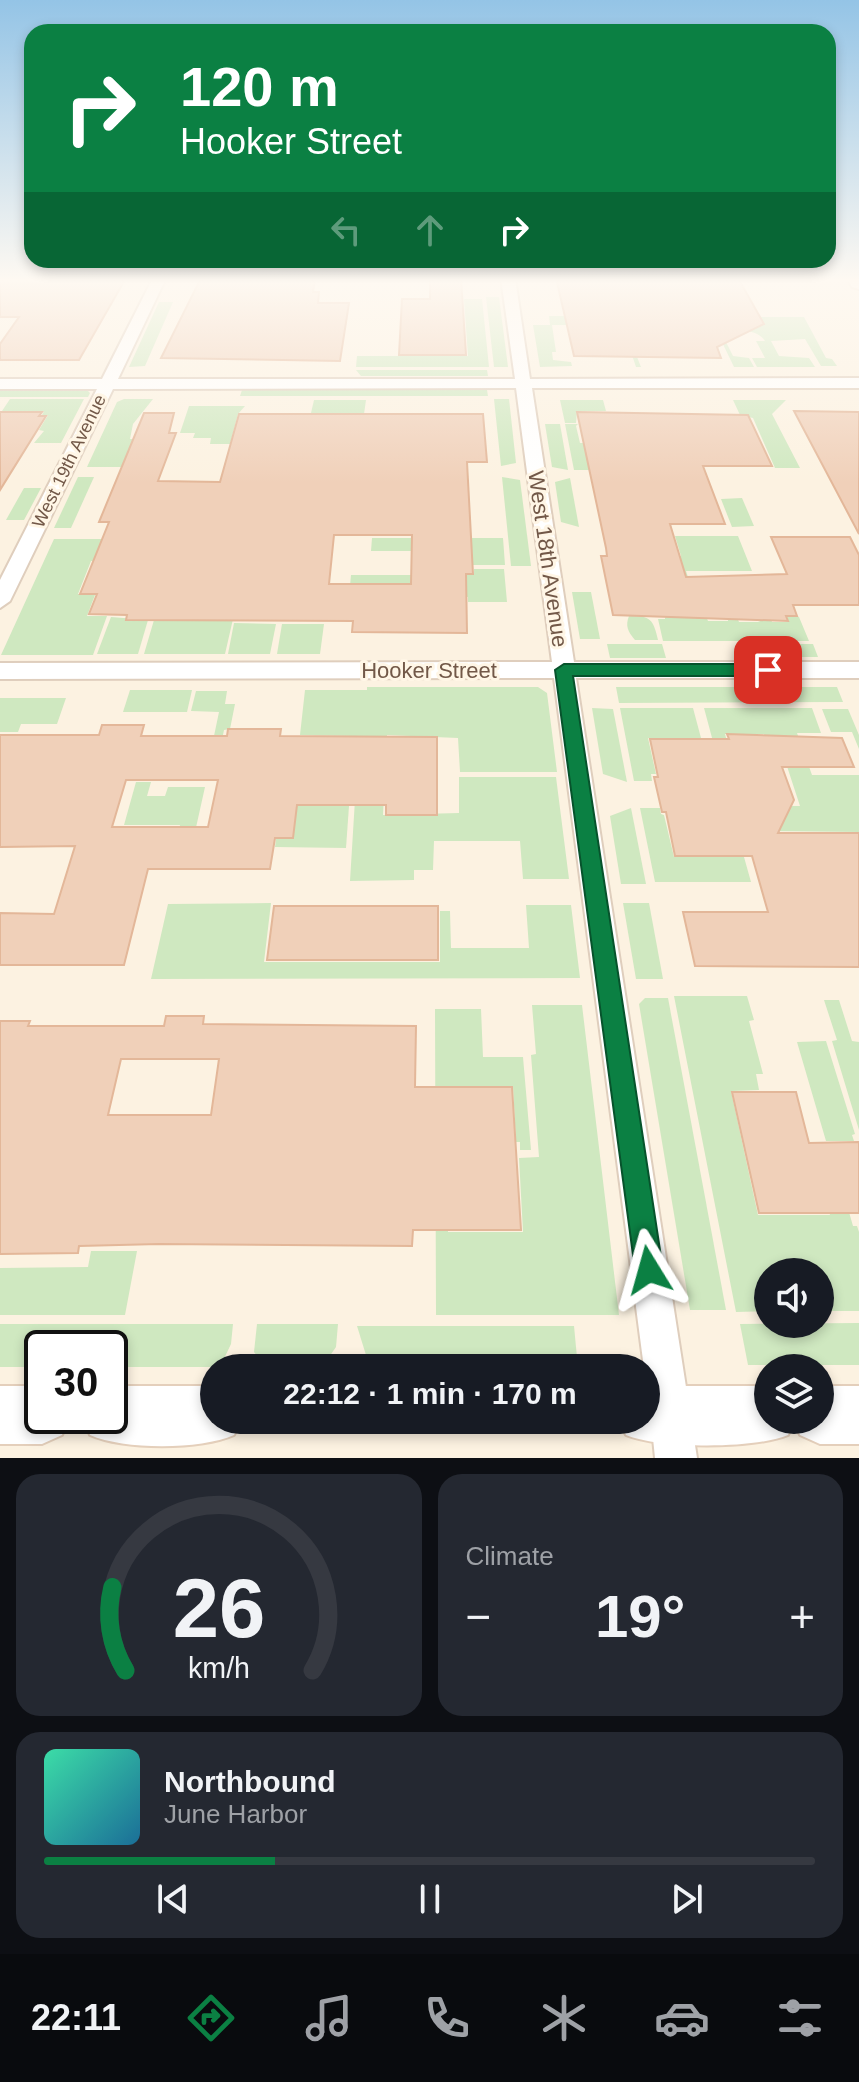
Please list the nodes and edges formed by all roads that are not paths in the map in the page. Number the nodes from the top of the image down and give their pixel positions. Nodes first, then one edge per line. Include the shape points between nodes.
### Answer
1 (127, 346) edge
2 (518, 346) edge
3 (523, 383) junction
4 (859, 383) edge
5 (0, 384) edge
6 (108, 384) junction
7 (0, 601) edge
8 (564, 670) junction
9 (859, 670) edge
10 (0, 671) edge
11 (0, 1415) edge
12 (24, 1415) edge
13 (128, 1415) edge
14 (200, 1415) edge
15 (834, 1415) edge
16 (859, 1415) edge
17 (754, 1417) edge
18 (664, 1430) edge

1 - 6 street, West 19th Avenue
2 - 3 street, West 18th Avenue
3 - 4 street
3 - 6 street
3 - 8 street, West 18th Avenue
5 - 6 street
6 - 7 street, West 19th Avenue
8 - 9 street, Hooker Street
8 - 10 street, Hooker Street
8 - 18 street, West 18th Avenue
11 - 12 street
13 - 14 street
15 - 16 street
17 - 18 street

